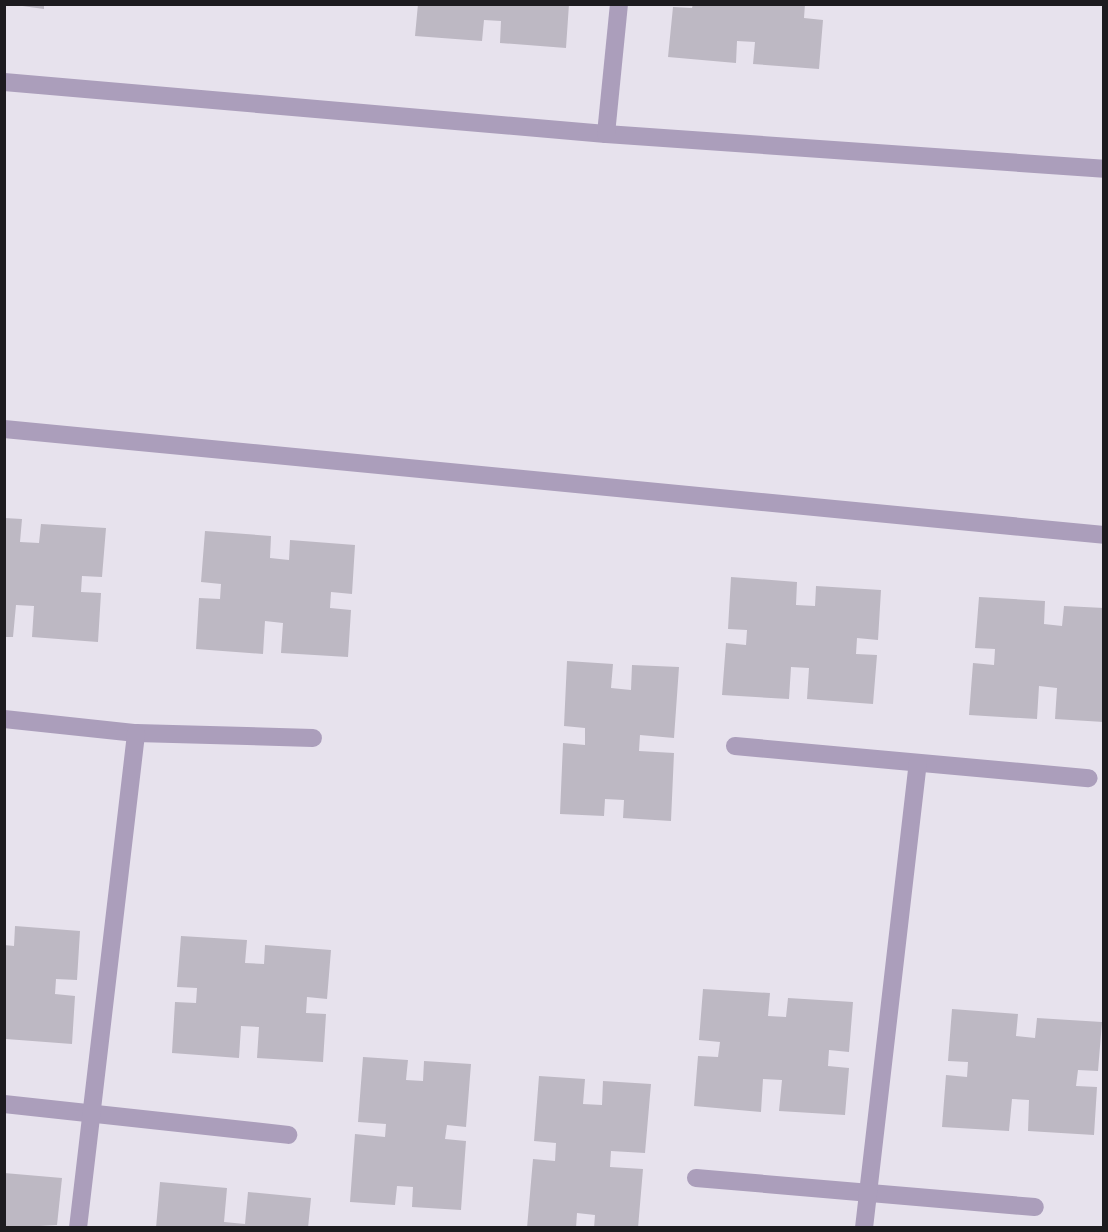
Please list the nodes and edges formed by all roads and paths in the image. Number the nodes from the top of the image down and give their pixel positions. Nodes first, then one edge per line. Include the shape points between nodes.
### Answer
1 (619, 4) edge
2 (4, 82) edge
3 (606, 134) junction
4 (1104, 169) edge
5 (4, 429) edge
6 (1104, 535) edge
7 (4, 719) edge
8 (136, 733) junction
9 (314, 738) dead end
10 (735, 746) dead end
11 (918, 763) junction
12 (1089, 778) dead end
13 (4, 1104) edge
14 (91, 1114) junction
15 (288, 1135) dead end
16 (696, 1178) dead end
17 (868, 1192) junction
18 (1035, 1207) dead end
19 (78, 1227) edge
20 (864, 1227) edge

1 - 3 street
2 - 3 street
3 - 4 street
5 - 6 street
7 - 8 street
8 - 9 street
8 - 14 street
10 - 11 street
11 - 12 street
11 - 17 street
13 - 14 street
14 - 15 street
14 - 19 street
16 - 17 street
17 - 18 street
17 - 20 street

